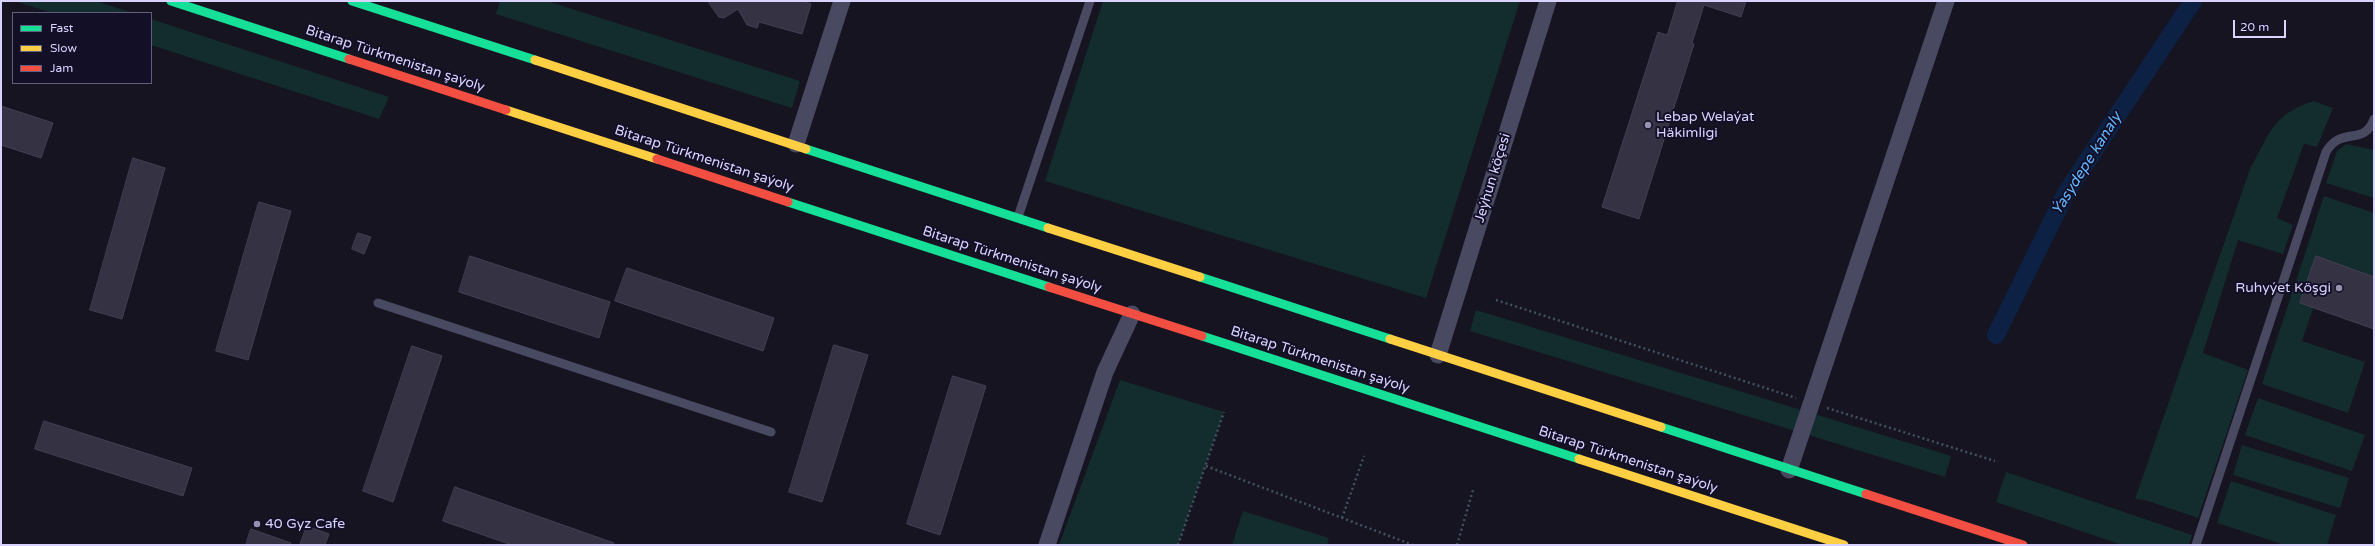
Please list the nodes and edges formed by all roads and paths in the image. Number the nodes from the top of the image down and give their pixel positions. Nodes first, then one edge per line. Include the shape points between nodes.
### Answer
1 (171, 1) edge
2 (352, 1) edge
3 (842, 1) edge
4 (1090, 1) edge
5 (1548, 1) edge
6 (1946, 1) edge
7 (2374, 119) edge
8 (796, 144) junction
9 (1018, 217) junction
10 (1496, 300) dead end
11 (378, 303) dead end
12 (1132, 314) junction
13 (1438, 355) junction
14 (1811, 403) junction
15 (1224, 412) dead end
16 (771, 432) dead end
17 (1364, 456) dead end
18 (1995, 461) dead end
19 (1206, 466) junction
20 (1789, 470) junction
21 (1473, 490) dead end
22 (1342, 518) junction
23 (1047, 545) edge
24 (1178, 545) edge
25 (1413, 545) edge
26 (1457, 545) edge
27 (1844, 545) edge
28 (2023, 545) edge
29 (2196, 545) edge

1 - 12 main road, Bitarap Türkmenistan şaýoly
2 - 8 main road
3 - 8 street
4 - 9 lane
5 - 13 street, Jeýhun köçesi
6 - 14 street
7 - 29 lane via 2369,131 2341,138 2326,152
8 - 9 main road
9 - 13 main road
10 - 14 path
11 - 16 lane
12 - 23 street via 1105,372
12 - 27 main road, Bitarap Türkmenistan şaýoly
13 - 20 main road
14 - 18 path
14 - 20 street
15 - 19 path
17 - 22 path
19 - 22 path
19 - 24 path
20 - 28 main road
21 - 26 path
22 - 25 path

